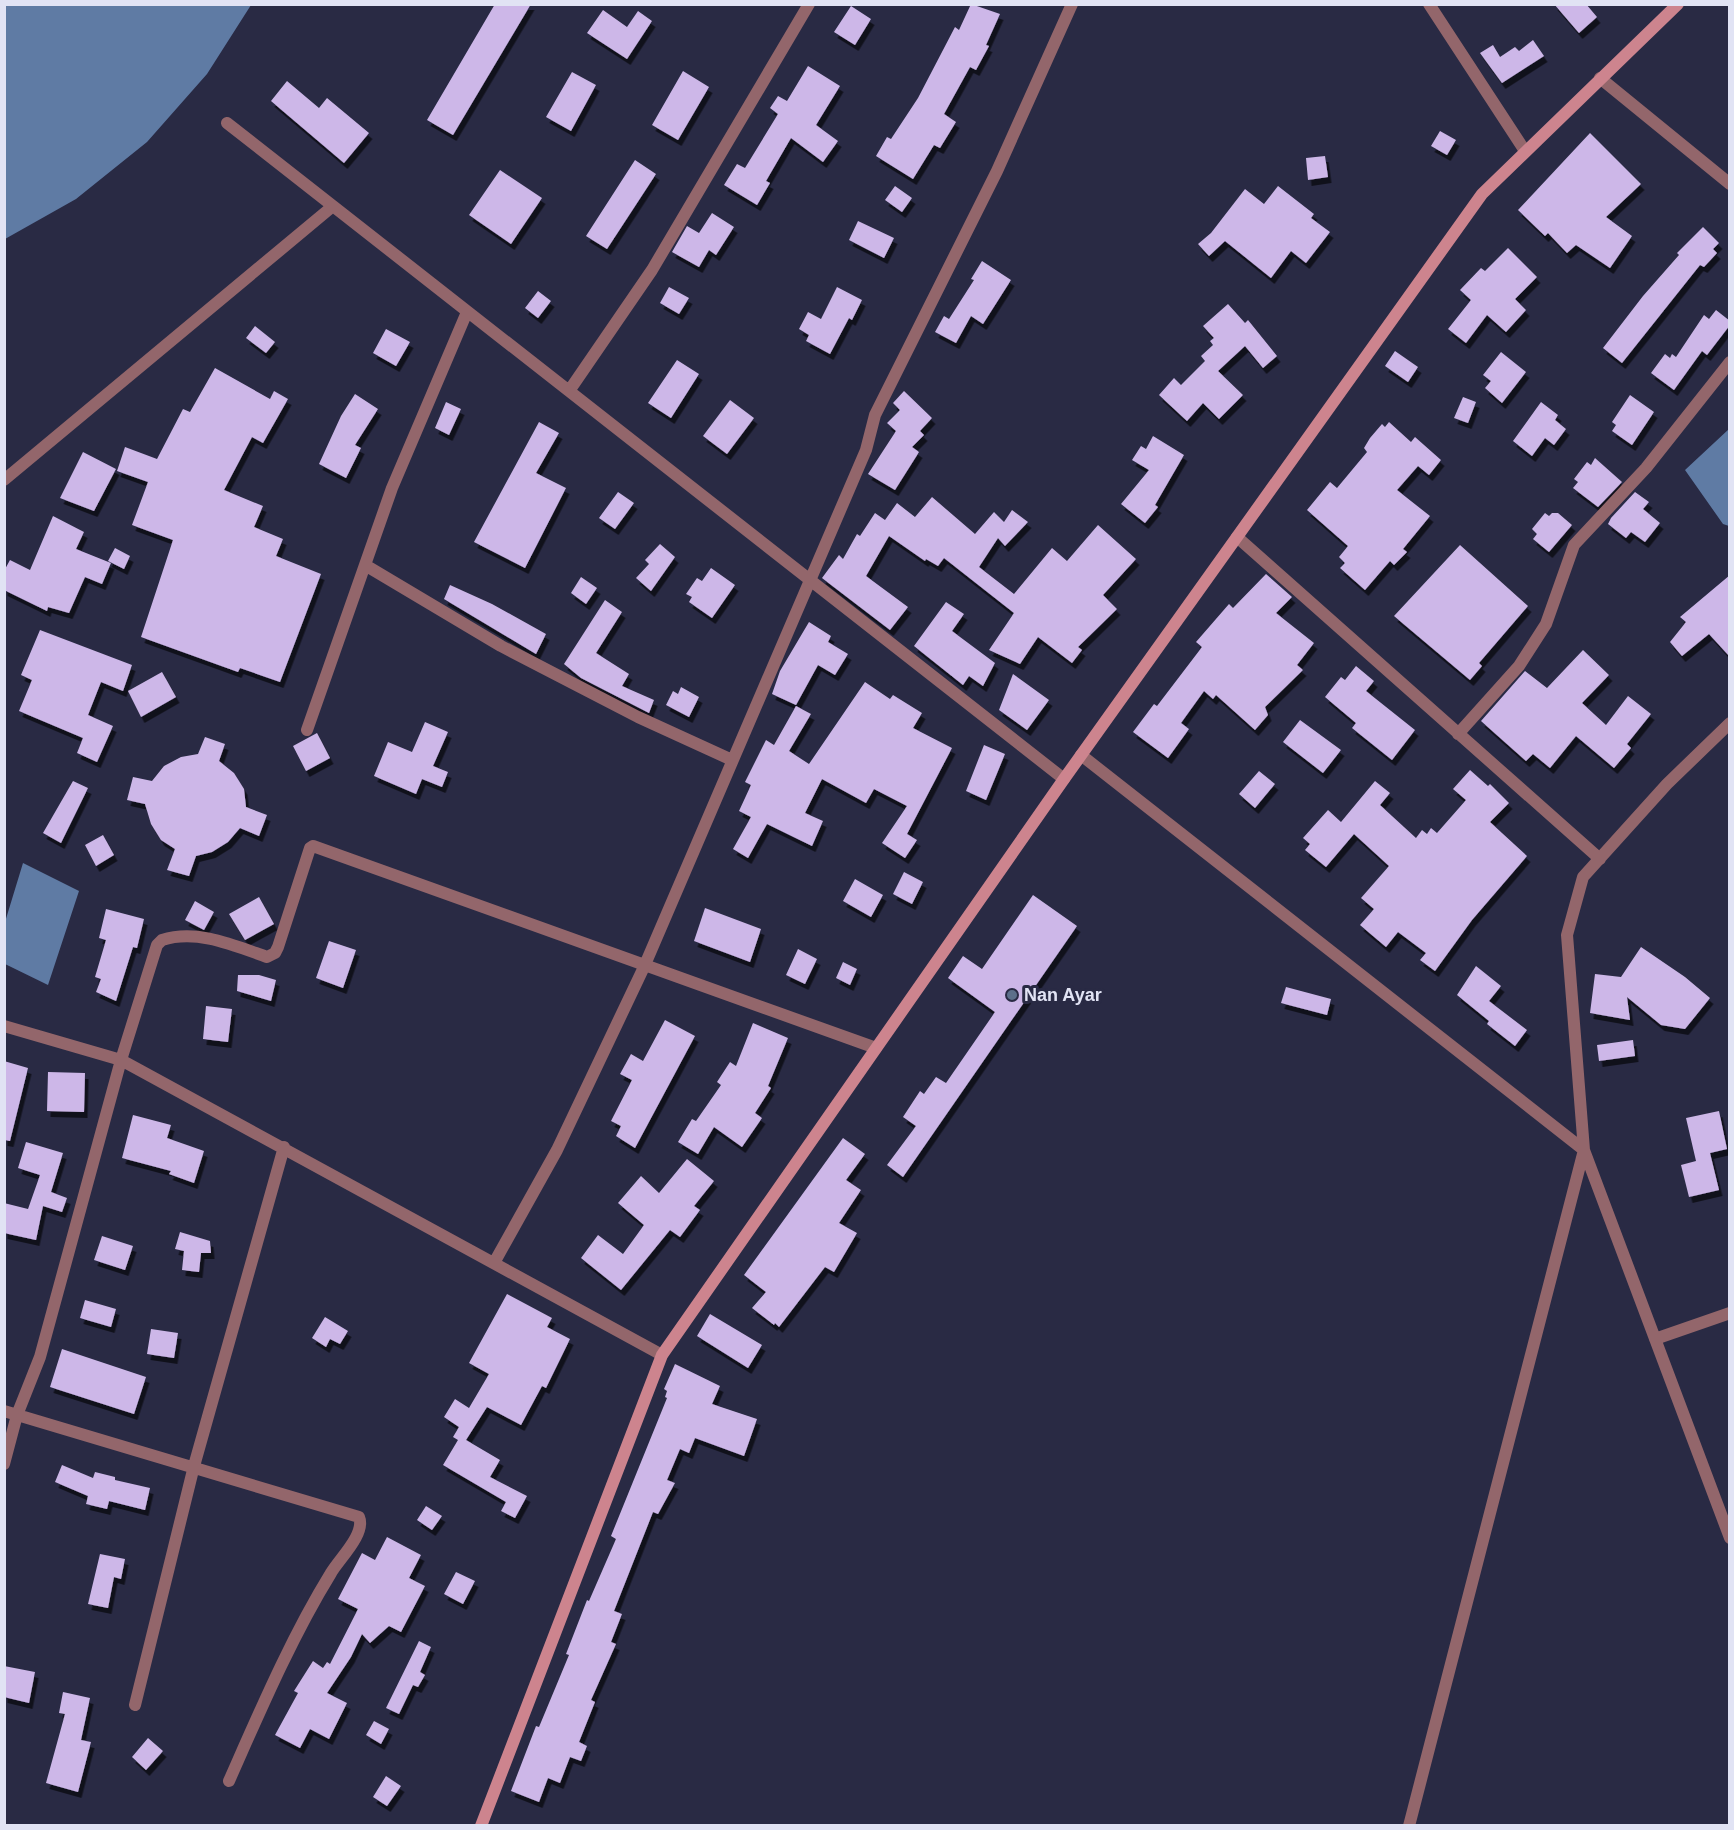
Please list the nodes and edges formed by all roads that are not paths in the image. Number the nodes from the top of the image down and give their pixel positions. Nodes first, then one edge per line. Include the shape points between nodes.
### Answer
1 (809, 4) edge
2 (1072, 4) edge
3 (1429, 4) edge
4 (1678, 4) edge
5 (1600, 78) junction
6 (226, 123) dead end
7 (1525, 151) junction
8 (1730, 184) edge
9 (333, 206) junction
10 (467, 312) junction
11 (1730, 362) edge
12 (569, 391) junction
13 (4, 480) edge
14 (1237, 537) junction
15 (365, 565) junction
16 (809, 579) junction
17 (1730, 723) edge
18 (307, 730) dead end
19 (1458, 734) junction
20 (1081, 755) junction
21 (732, 760) junction
22 (1064, 779) junction
23 (1600, 859) junction
24 (644, 967) junction
25 (4, 1026) edge
26 (876, 1048) junction
27 (122, 1060) junction
28 (284, 1147) junction
29 (1584, 1150) junction
30 (494, 1263) junction
31 (1730, 1313) edge
32 (1655, 1339) junction
33 (662, 1355) junction
34 (11, 1413) edge
35 (4, 1464) edge
36 (194, 1466) junction
37 (1729, 1534) edge
38 (135, 1705) dead end
39 (229, 1781) dead end
40 (481, 1826) edge
41 (1409, 1826) edge

1 - 12 street via 652,270
2 - 16 street via 997,171 875,415 866,450
3 - 7 street
4 - 5 main road
5 - 7 main road
5 - 8 street
6 - 9 street
7 - 14 main road via 1482,194
9 - 10 street
9 - 13 street
10 - 12 street
10 - 15 street via 392,488
11 - 19 street via 1646,468 1574,545 1546,624 1519,666
12 - 16 street
14 - 19 street
14 - 20 main road
15 - 18 street
15 - 21 street via 501,646 638,717
16 - 21 street
16 - 22 street
17 - 23 street via 1667,784
19 - 23 street
20 - 22 main road
20 - 29 street
21 - 24 street
22 - 26 main road
23 - 29 street via 1583,878 1567,935
24 - 26 street
24 - 27 street via 314,846 310,848 273,955 267,957 224,942 188,936 162,940
24 - 30 street via 557,1150
25 - 27 street
26 - 33 main road
27 - 28 street
27 - 34 street via 40,1357
28 - 30 street
28 - 36 street
29 - 32 street
29 - 41 street
30 - 33 street
31 - 32 street
32 - 37 street
33 - 40 main road
34 - 35 street
34 - 36 street
36 - 38 street
36 - 39 street via 359,1517 361,1522 272,1684

